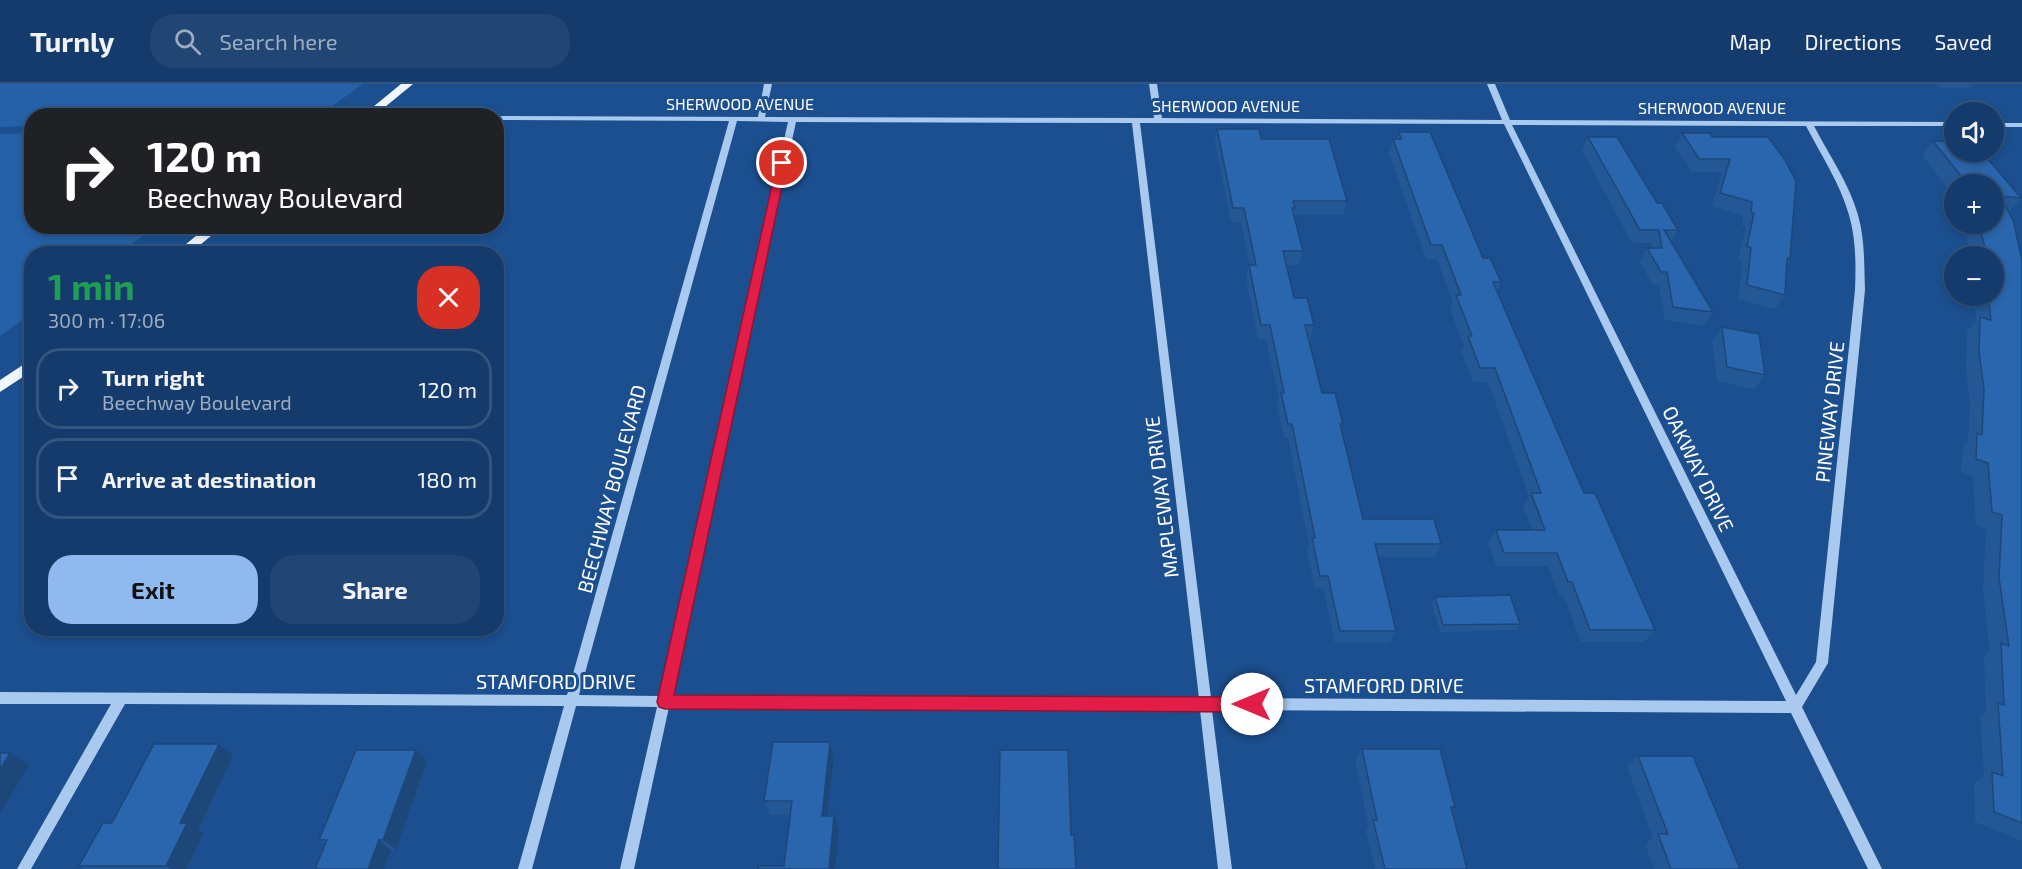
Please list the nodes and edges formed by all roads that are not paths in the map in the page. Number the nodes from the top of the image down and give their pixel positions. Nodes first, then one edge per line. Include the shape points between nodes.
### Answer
1 (408, 84) edge
2 (768, 84) edge
3 (1153, 84) edge
4 (1491, 84) edge
5 (377, 108) edge
6 (504, 118) edge
7 (734, 119) junction
8 (761, 120) junction
9 (792, 120) junction
10 (1137, 121) junction
11 (1158, 121) junction
12 (1507, 123) junction
13 (1809, 124) junction
14 (1944, 124) edge
15 (2004, 125) edge
16 (2022, 125) edge
17 (206, 234) edge
18 (191, 246) edge
19 (24, 371) edge
20 (0, 387) edge
21 (0, 698) edge
22 (121, 699) junction
23 (665, 702) junction
24 (572, 703) junction
25 (1205, 704) junction
26 (1795, 707) junction
27 (24, 869) edge
28 (525, 869) edge
29 (627, 869) edge
30 (1225, 869) edge
31 (1875, 869) edge

1 - 5 main road
2 - 8 street
3 - 11 street
4 - 12 street, OAKWAY DRIVE
6 - 7 street, SHERWOOD AVENUE
7 - 8 street, SHERWOOD AVENUE
7 - 24 street, BEECHWAY BOULEVARD
8 - 9 street, SHERWOOD AVENUE
9 - 10 street, SHERWOOD AVENUE
9 - 23 street
10 - 11 street, SHERWOOD AVENUE
10 - 25 street, MAPLEWAY DRIVE
11 - 12 street, SHERWOOD AVENUE
12 - 13 street, SHERWOOD AVENUE
12 - 26 street, OAKWAY DRIVE
13 - 14 street, SHERWOOD AVENUE
13 - 26 street, PINEWAY DRIVE via 1854,214 1860,290 1822,663
15 - 16 street
17 - 18 main road
19 - 20 main road
21 - 22 street, STAMFORD DRIVE
22 - 24 street, STAMFORD DRIVE
22 - 27 street
23 - 24 street, STAMFORD DRIVE
23 - 25 street, STAMFORD DRIVE
23 - 29 street
24 - 28 street, BEECHWAY BOULEVARD
25 - 26 street, STAMFORD DRIVE
25 - 30 street, MAPLEWAY DRIVE
26 - 31 street, OAKWAY DRIVE

